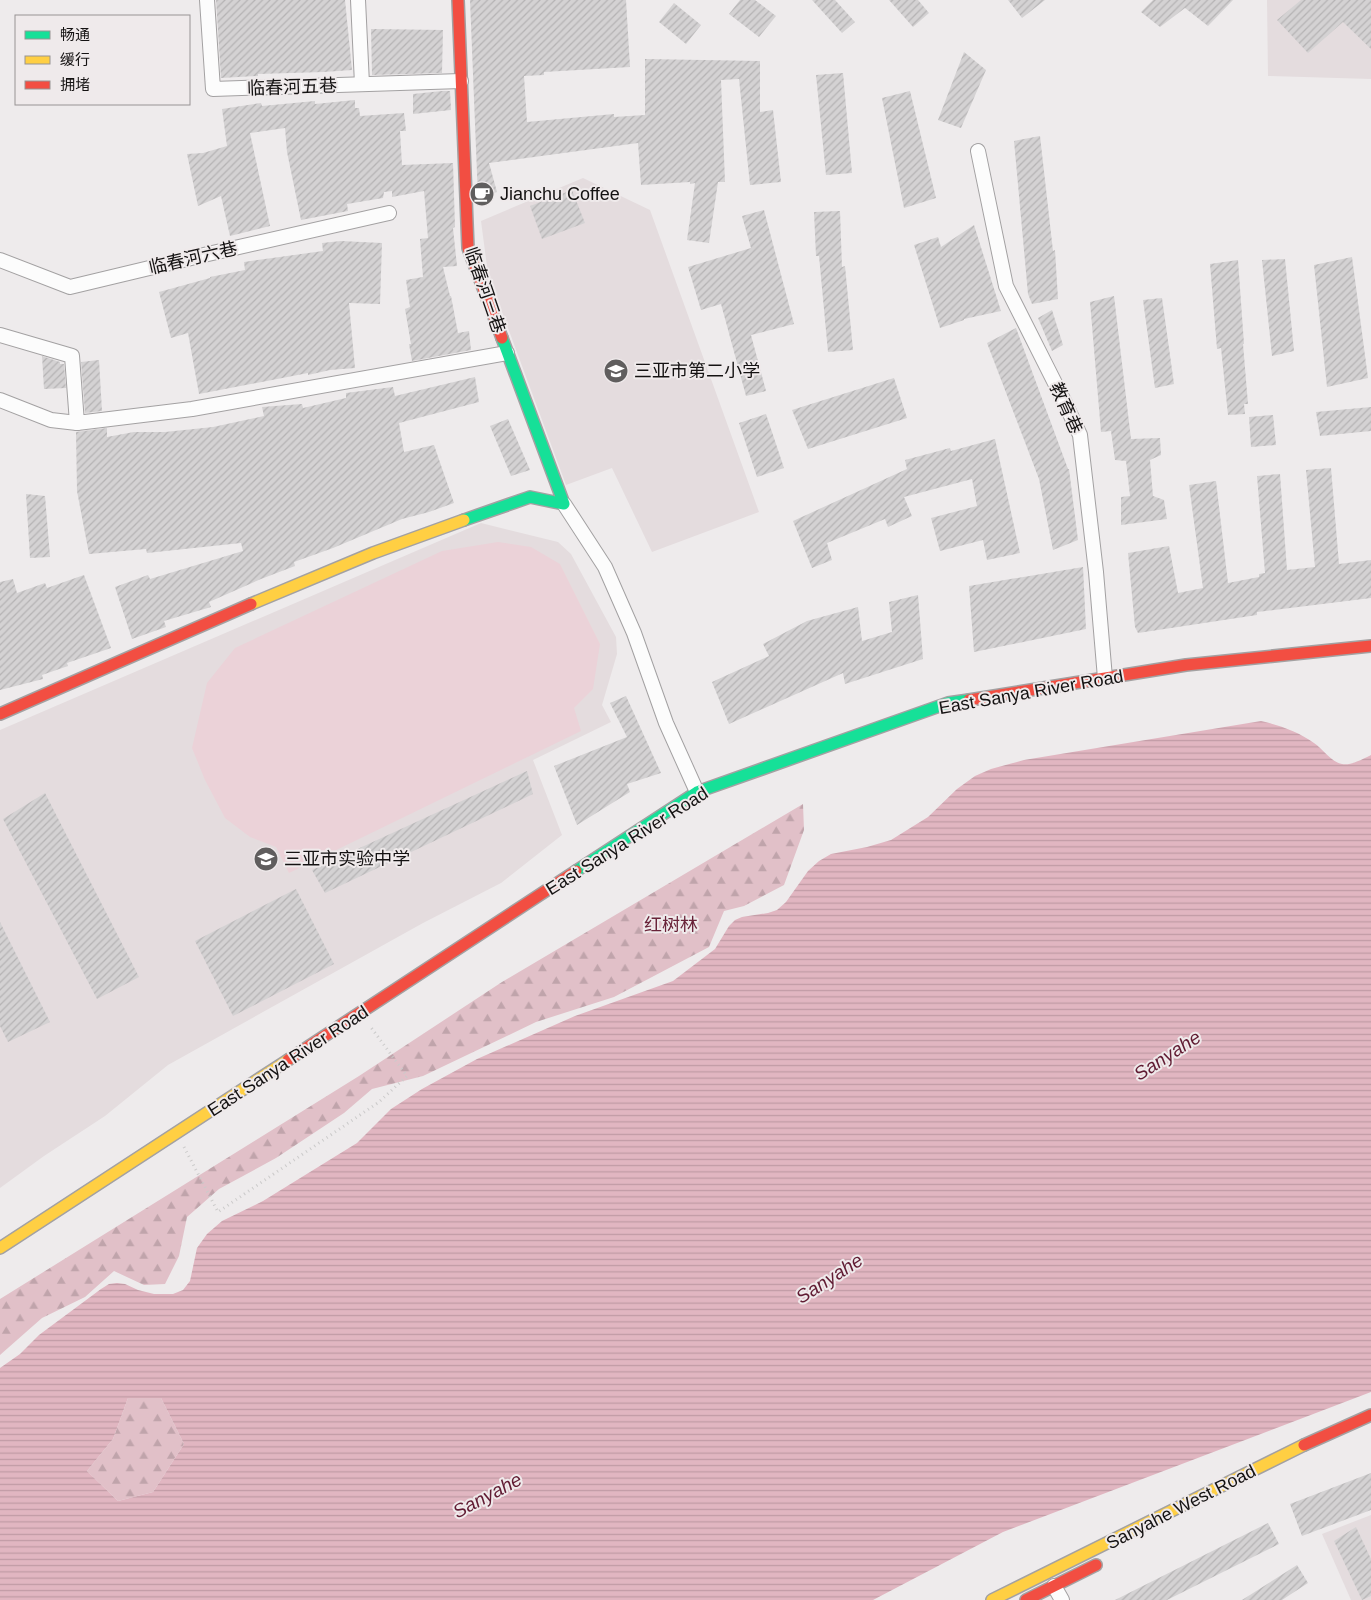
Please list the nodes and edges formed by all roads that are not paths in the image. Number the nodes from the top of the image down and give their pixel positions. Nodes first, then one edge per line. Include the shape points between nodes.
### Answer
1 (207, 0) edge
2 (358, 0) edge
3 (458, 0) edge
4 (461, 81) junction
5 (362, 84) junction
6 (978, 151) dead end
7 (389, 213) dead end
8 (0, 260) edge
9 (0, 335) edge
10 (507, 353) junction
11 (0, 400) edge
12 (77, 423) junction
13 (564, 504) junction
14 (1371, 646) edge
15 (1105, 678) junction
16 (0, 714) edge
17 (697, 792) junction
18 (0, 1248) edge
19 (1371, 1415) edge
20 (1371, 1426) edge
21 (1295, 1462) dead end
22 (1106, 1560) dead end
23 (1054, 1586) junction
24 (992, 1600) edge
25 (1026, 1600) edge
26 (1062, 1600) edge

1 - 5 street, 临春河五巷 via 214,89
2 - 5 street
3 - 4 street, 临春河三巷
4 - 5 street, 临春河五巷
4 - 10 street, 临春河三巷 via 468,248
6 - 15 street, 教育巷 via 1006,286 1080,435
7 - 8 street, 临春河六巷 via 70,287
9 - 12 street via 72,356
10 - 12 street via 192,409
10 - 13 street, 临春河三巷
11 - 12 street via 51,420
13 - 16 street via 530,497 373,554
13 - 17 street via 605,567 634,634 666,723
14 - 15 street, East Sanya River Road via 1186,665
15 - 17 street, East Sanya River Road via 948,703
17 - 18 street, East Sanya River Road
19 - 24 street, Sanyahe West Road via 1324,1435
20 - 21 street
22 - 23 street, Sanyahe West Road
23 - 25 street, Sanyahe West Road
23 - 26 street

